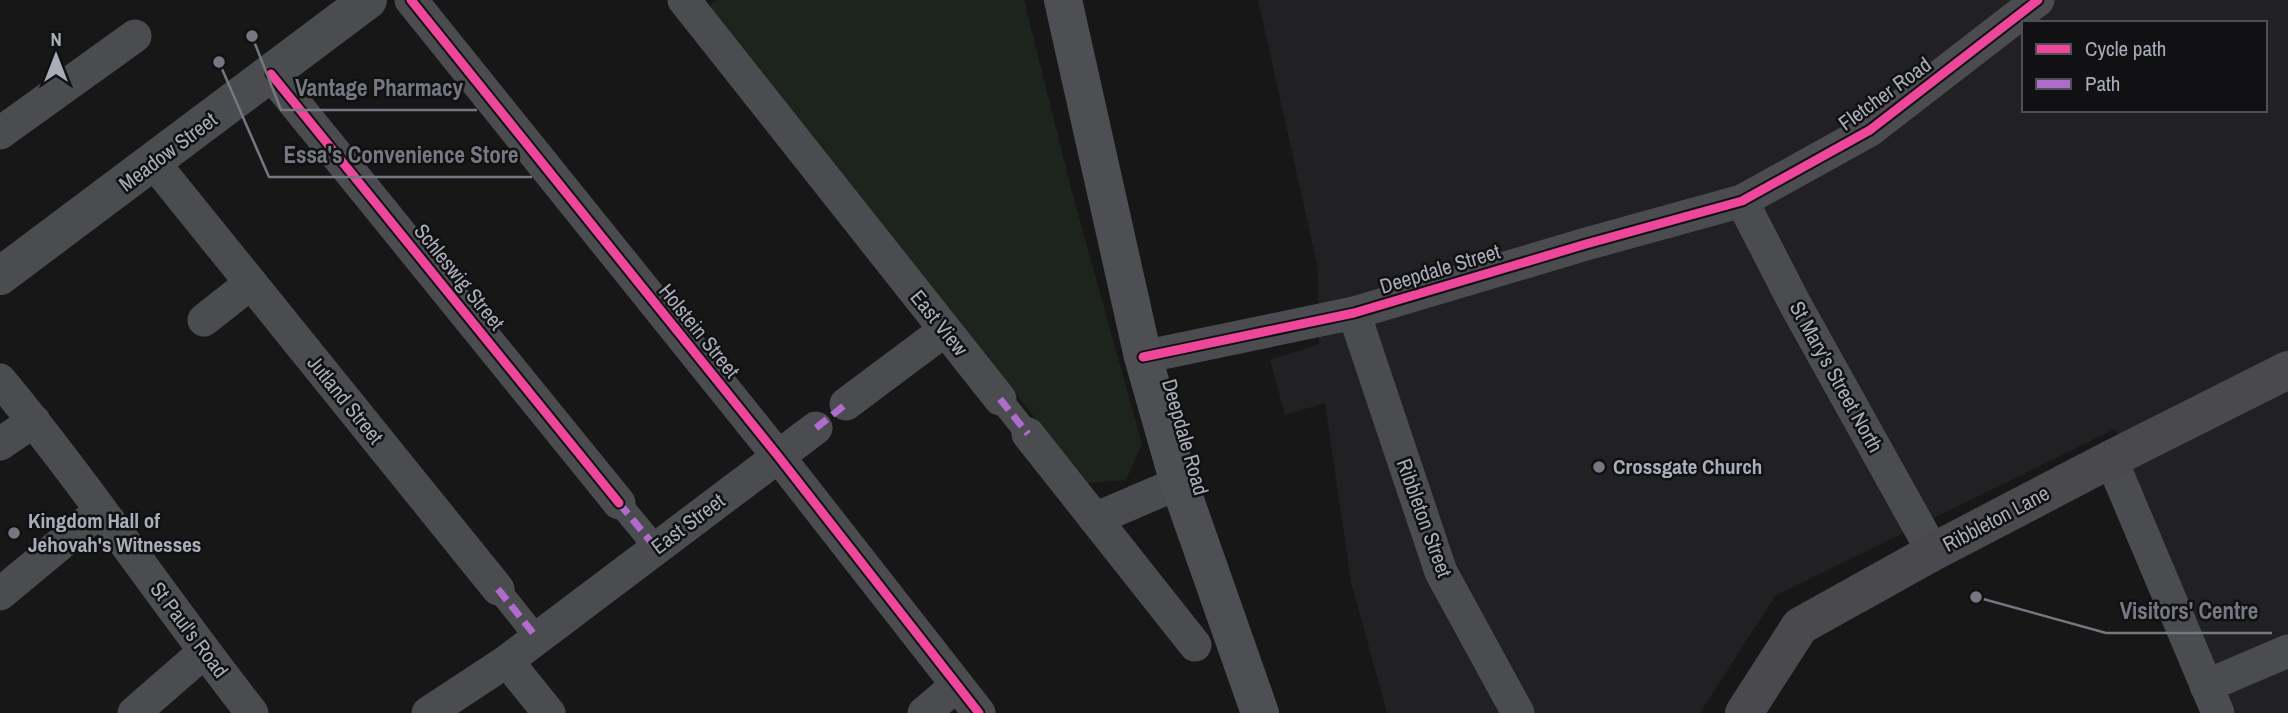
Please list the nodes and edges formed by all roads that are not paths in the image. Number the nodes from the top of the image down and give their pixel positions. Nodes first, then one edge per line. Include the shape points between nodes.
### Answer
1 (368, 0) edge
2 (411, 0) edge
3 (684, 0) edge
4 (1063, 0) edge
5 (2038, 0) edge
6 (135, 36) dead end
7 (271, 74) junction
8 (0, 133) edge
9 (154, 163) junction
10 (1742, 201) junction
11 (0, 276) edge
12 (251, 283) junction
13 (1354, 313) junction
14 (204, 320) dead end
15 (945, 330) junction
16 (1143, 356) junction
17 (2288, 370) edge
18 (0, 380) edge
19 (1000, 398) joint
20 (846, 404) joint
21 (34, 421) junction
22 (816, 428) joint
23 (1028, 434) joint
24 (0, 444) edge
25 (778, 456) junction
26 (2111, 458) junction
27 (1179, 483) junction
28 (619, 503) joint
29 (100, 511) junction
30 (1095, 519) junction
31 (656, 548) junction
32 (1933, 552) junction
33 (498, 589) joint
34 (0, 594) edge
35 (537, 638) junction
36 (1195, 645) dead end
37 (2288, 651) edge
38 (204, 652) junction
39 (507, 660) junction
40 (957, 685) junction
41 (2212, 700) edge
42 (1250, 708) edge
43 (134, 713) edge
44 (252, 713) edge
45 (428, 713) edge
46 (549, 713) edge
47 (924, 713) edge
48 (979, 713) edge
49 (1518, 713) edge
50 (1744, 713) edge

1 - 7 street, Meadow Street
2 - 25 street, Holstein Street
3 - 15 street, East View
4 - 16 main road, Deepdale Road
5 - 10 street, Fletcher Road via 1870,131
6 - 8 street
7 - 9 street, Meadow Street
7 - 28 street, Schleswig Street
9 - 11 street, Meadow Street
9 - 12 street, Jutland Street
10 - 13 street, Deepdale Street
10 - 32 street, St Mary's Street North
12 - 14 street
12 - 33 street, Jutland Street
13 - 16 street, Deepdale Street
13 - 49 street, Ribbleton Street via 1441,572
15 - 19 street, East View
15 - 20 street, East Street
16 - 27 main road, Deepdale Road
17 - 26 main road, Ribbleton Lane
18 - 21 street, St Paul's Road
19 - 23 street, East View
20 - 22 street, East Street
21 - 24 street
21 - 29 street, St Paul's Road
22 - 25 street, East Street
23 - 30 street, East View
25 - 31 street, East Street
25 - 40 street, Holstein Street
26 - 32 main road, Ribbleton Lane
26 - 41 street
27 - 30 street
27 - 42 main road, Deepdale Road
28 - 31 street, Schleswig Street
29 - 34 street
29 - 38 street, St Paul's Road
30 - 36 street, East View
31 - 35 street, East Street
32 - 50 main road, Ribbleton Lane via 1800,626
33 - 35 street, Jutland Street
35 - 39 street, East Street
37 - 41 street
38 - 43 street
38 - 44 street, St Paul's Road
39 - 45 street, East Street
39 - 46 street
40 - 47 street
40 - 48 street, Holstein Street

